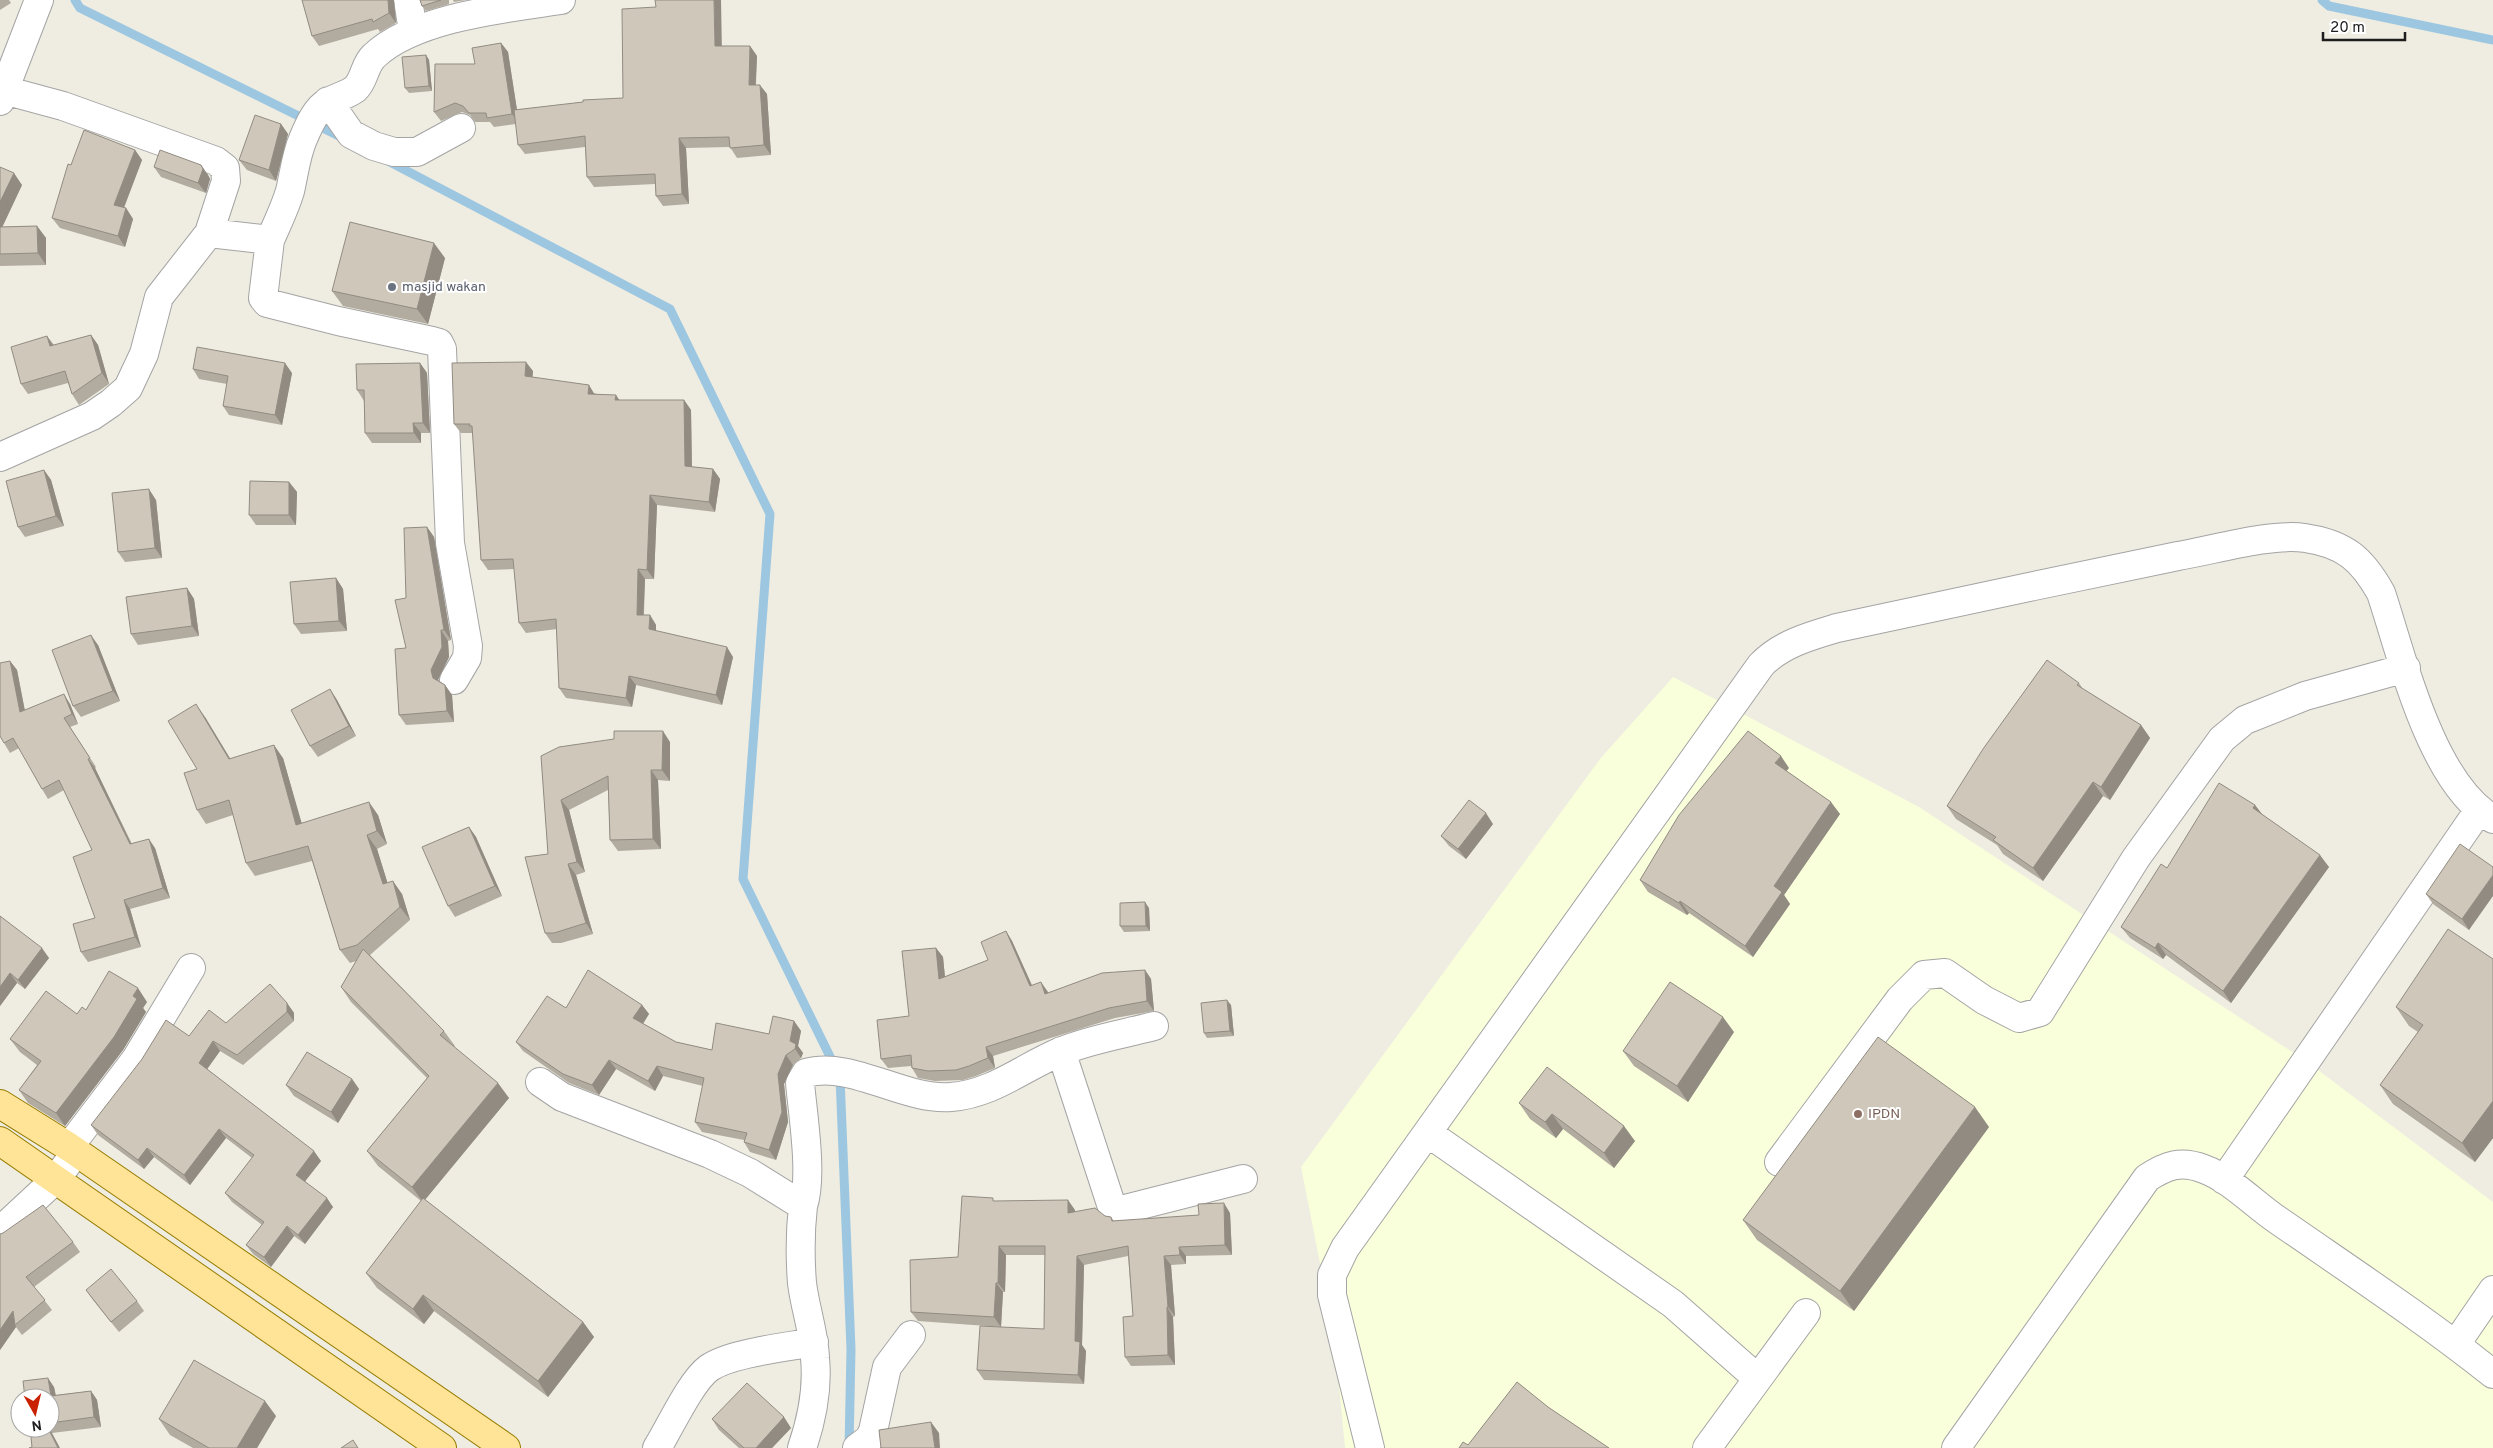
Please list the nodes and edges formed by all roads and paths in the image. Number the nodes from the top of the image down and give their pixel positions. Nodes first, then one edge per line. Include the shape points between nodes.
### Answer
1 (39, 0) edge
2 (408, 0) edge
3 (561, 0) edge
4 (514, 4) edge
5 (413, 31) junction
6 (2, 94) edge
7 (325, 104) junction
8 (461, 128) dead end
9 (209, 233) junction
10 (270, 240) junction
11 (0, 457) edge
12 (2406, 668) junction
13 (454, 680) dead end
14 (2486, 814) edge
15 (191, 968) dead end
16 (1154, 1026) dead end
17 (1061, 1051) junction
18 (540, 1082) dead end
19 (0, 1104) edge
20 (1428, 1133) junction
21 (0, 1141) edge
22 (72, 1149) junction
23 (1779, 1162) dead end
24 (56, 1179) junction
25 (1243, 1179) dead end
26 (2224, 1180) junction
27 (803, 1206) junction
28 (0, 1231) edge
29 (2493, 1290) edge
30 (1806, 1313) dead end
31 (911, 1335) dead end
32 (814, 1342) junction
33 (2456, 1344) junction
34 (2493, 1374) edge
35 (1757, 1378) junction
36 (490, 1444) edge
37 (442, 1448) edge
38 (656, 1448) edge
39 (802, 1448) edge
40 (857, 1448) edge
41 (1370, 1448) edge
42 (1707, 1448) edge
43 (1956, 1448) edge

1 - 6 street
2 - 5 street
3 - 4 street
4 - 5 street
5 - 7 street via 375,55 355,89
6 - 9 street via 63,106 222,164 226,181
7 - 8 street via 352,134 394,152 417,152
7 - 10 street via 302,140 285,207
9 - 10 street
9 - 11 street via 159,297 144,354 128,388 92,416
10 - 13 street via 263,298 267,303 432,341 439,343 442,349 450,543 468,646 467,658
12 - 14 street via 2432,743 2453,780
12 - 20 street via 2381,593 2368,570 2352,555 2337,547 2303,538 2264,540 2125,567 1837,628 1804,638 1769,656 1760,665
12 - 23 street via 2305,696 2245,720 2222,739 2136,858 2040,1012 2019,1018 1945,974 1924,975 1900,999
14 - 26 street
15 - 22 street via 136,1059
16 - 17 street
17 - 25 street via 1110,1204 1117,1211
17 - 27 street via 1016,1076 969,1095 948,1097 924,1096 836,1072 806,1073 800,1083 807,1178
18 - 27 street via 562,1097 750,1173
19 - 22 main road
20 - 35 street via 1673,1304
20 - 41 street via 1345,1248 1332,1276 1336,1319
21 - 24 main road
22 - 24 street
22 - 36 main road
24 - 28 street
24 - 37 main road
26 - 33 street
26 - 43 street via 2204,1169 2181,1164 2166,1166 2147,1178
27 - 32 street via 802,1283
29 - 33 street
30 - 35 street
31 - 40 street via 887,1367 877,1420 869,1439
32 - 38 street via 726,1360 710,1368 694,1385
32 - 39 street via 815,1393
33 - 34 street
35 - 42 street

